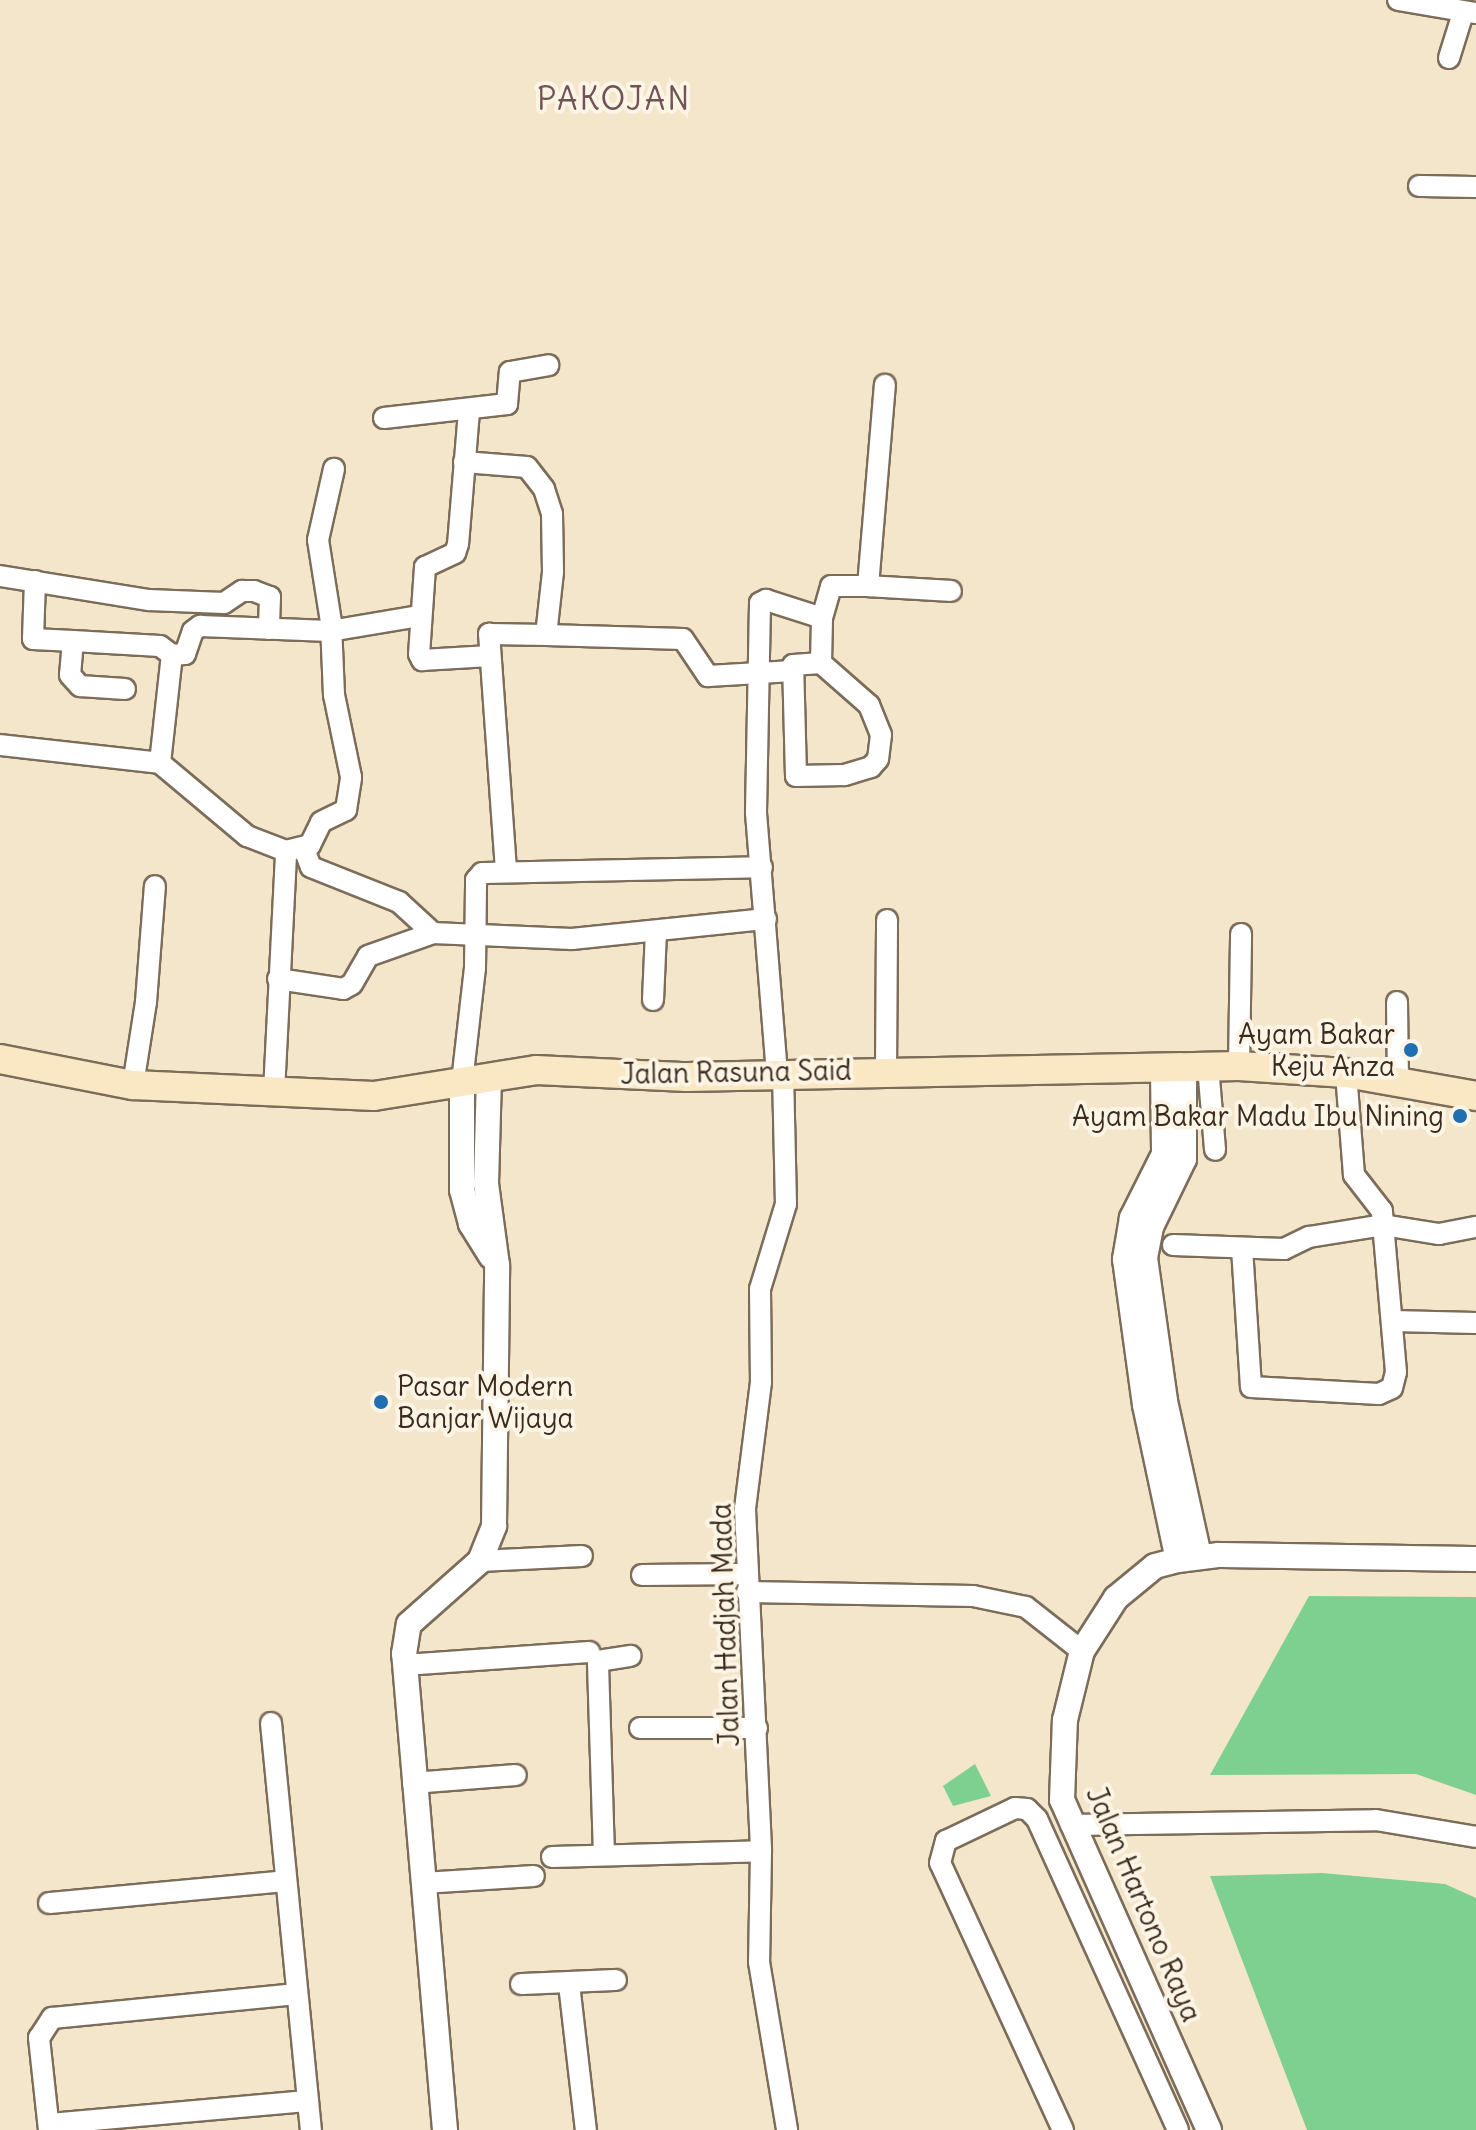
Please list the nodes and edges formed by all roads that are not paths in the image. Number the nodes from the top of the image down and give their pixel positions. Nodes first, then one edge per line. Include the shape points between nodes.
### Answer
1 (1398, 0) edge
2 (1469, 13) edge
3 (1449, 58) dead end
4 (1419, 186) dead end
5 (1476, 187) edge
6 (548, 365) dead end
7 (885, 385) dead end
8 (469, 411) junction
9 (384, 418) dead end
10 (464, 462) junction
11 (334, 469) dead end
12 (0, 576) edge
13 (35, 581) junction
14 (868, 586) junction
15 (951, 591) dead end
16 (420, 616) junction
17 (822, 618) junction
18 (269, 629) junction
19 (330, 631) junction
20 (546, 635) junction
21 (73, 641) junction
22 (172, 655) junction
23 (490, 656) junction
24 (821, 663) junction
25 (793, 671) junction
26 (760, 676) junction
27 (125, 689) dead end
28 (0, 745) edge
29 (160, 763) junction
30 (295, 850) junction
31 (762, 867) junction
32 (506, 870) junction
33 (155, 886) dead end
34 (766, 919) junction
35 (887, 920) dead end
36 (656, 931) junction
37 (433, 933) junction
38 (1241, 934) dead end
39 (476, 938) junction
40 (278, 979) junction
41 (653, 1000) dead end
42 (1397, 1002) dead end
43 (0, 1059) edge
44 (1239, 1066) junction
45 (1185, 1067) junction
46 (886, 1070) junction
47 (1346, 1073) junction
48 (780, 1074) junction
49 (476, 1080) junction
50 (1398, 1082) junction
51 (133, 1085) junction
52 (274, 1092) junction
53 (1476, 1096) edge
54 (1215, 1150) dead end
55 (485, 1154) junction
56 (461, 1155) junction
57 (1383, 1225) junction
58 (1476, 1227) edge
59 (1173, 1245) dead end
60 (1242, 1248) junction
61 (497, 1265) junction
62 (1393, 1321) junction
63 (1476, 1323) edge
64 (582, 1556) dead end
65 (1188, 1558) junction
66 (1476, 1559) edge
67 (480, 1561) junction
68 (642, 1575) dead end
69 (747, 1583) junction
70 (1082, 1651) junction
71 (590, 1652) dead end
72 (631, 1656) dead end
73 (404, 1665) junction
74 (271, 1723) dead end
75 (640, 1728) dead end
76 (757, 1728) junction
77 (516, 1775) dead end
78 (413, 1783) junction
79 (1071, 1825) junction
80 (1476, 1837) edge
81 (761, 1851) junction
82 (604, 1855) junction
83 (552, 1857) dead end
84 (534, 1876) dead end
85 (286, 1881) junction
86 (423, 1883) junction
87 (49, 1903) dead end
88 (616, 1980) dead end
89 (521, 1984) dead end
90 (569, 1984) junction
91 (297, 1994) junction
92 (308, 2101) junction
93 (49, 2127) edge
94 (311, 2130) edge
95 (445, 2130) edge
96 (586, 2130) edge
97 (787, 2130) edge
98 (1063, 2130) edge
99 (1178, 2130) edge
100 (1209, 2130) edge

1 - 2 street
2 - 3 street
4 - 5 street
6 - 8 street via 510,372 507,404
7 - 14 street
8 - 9 street
8 - 10 street
10 - 16 street via 458,544 455,553 425,567
10 - 20 street via 527,467 550,501 553,572
11 - 19 street via 318,540
12 - 13 street
13 - 18 street via 193,602 224,603 242,591 254,591 270,597
13 - 21 street via 33,639
14 - 15 street
14 - 17 street via 831,586
16 - 19 street
16 - 23 street via 422,660
17 - 24 street
17 - 26 street, Jalan Hadjah Mada via 762,602
18 - 19 street
18 - 22 street via 197,627 188,652
19 - 30 street via 334,695 348,745 349,803 321,822
20 - 23 street via 491,632
20 - 26 street via 683,639 708,676
21 - 22 street via 160,646
21 - 27 street via 70,675 75,683
22 - 29 street
23 - 32 street
24 - 25 street via 795,662
24 - 25 street via 869,705 881,735 878,759 871,767 844,775 796,776
25 - 26 street
26 - 31 street, Jalan Hadjah Mada via 756,812
28 - 29 street
29 - 30 street via 247,836
30 - 37 street via 311,867 399,902
30 - 40 street
31 - 32 street via 550,875
31 - 34 street, Jalan Hadjah Mada
32 - 39 street via 488,870 476,880
33 - 51 street
34 - 36 street
34 - 48 street, Jalan Hadjah Mada
35 - 46 street
36 - 39 street via 572,939
36 - 41 street
37 - 39 street
37 - 40 street via 368,956 348,987
38 - 44 street
39 - 49 street
40 - 52 street
42 - 50 street
43 - 51 main road, Jalan Rasuna Said
44 - 45 main road, Jalan Rasuna Said
44 - 47 main road, Jalan Rasuna Said
45 - 46 main road, Jalan Rasuna Said
45 - 54 street
45 - 65 street via 1184,1159 1151,1227 1145,1258
46 - 48 main road, Jalan Rasuna Said
47 - 50 main road, Jalan Rasuna Said
47 - 57 street via 1354,1175 1375,1196
48 - 49 main road, Jalan Rasuna Said via 662,1077 536,1070
48 - 69 street, Jalan Hadjah Mada via 786,1204 760,1289 761,1382 745,1509
49 - 52 main road, Jalan Rasuna Said via 374,1096
49 - 55 street
49 - 56 street
50 - 53 main road, Jalan Rasuna Said
51 - 52 main road, Jalan Rasuna Said
55 - 56 street
55 - 61 street
56 - 61 street via 462,1190 471,1224
57 - 58 street via 1439,1234
57 - 60 street via 1309,1237 1291,1248
57 - 62 street
59 - 60 street
60 - 62 street via 1251,1387 1315,1393 1388,1391 1396,1372
61 - 67 street via 494,1526
62 - 63 street
64 - 67 street
65 - 66 street, Jalan Hartono Raya
65 - 70 street, Jalan Hartono Raya via 1155,1566 1116,1598
67 - 73 street via 409,1624
68 - 69 street
69 - 70 street via 973,1596 1026,1607
69 - 76 street, Jalan Hadjah Mada
70 - 79 street, Jalan Hartono Raya via 1065,1720 1061,1766 1062,1800
71 - 73 street
72 - 82 street via 606,1655 598,1661
73 - 78 street
74 - 85 street
75 - 76 street
76 - 81 street, Jalan Hadjah Mada
77 - 78 street
78 - 86 street
79 - 80 street via 1376,1820
79 - 100 street, Jalan Hartono Raya
81 - 82 street
81 - 97 street, Jalan Hadjah Mada via 759,1962
82 - 83 street
84 - 86 street
85 - 87 street
85 - 91 street
86 - 95 street
88 - 90 street
89 - 90 street
90 - 96 street
91 - 92 street
91 - 93 street via 52,2018 39,2038
92 - 93 street
92 - 94 street
98 - 99 street via 940,1863 946,1841 1015,1808 1027,1809 1037,1819

